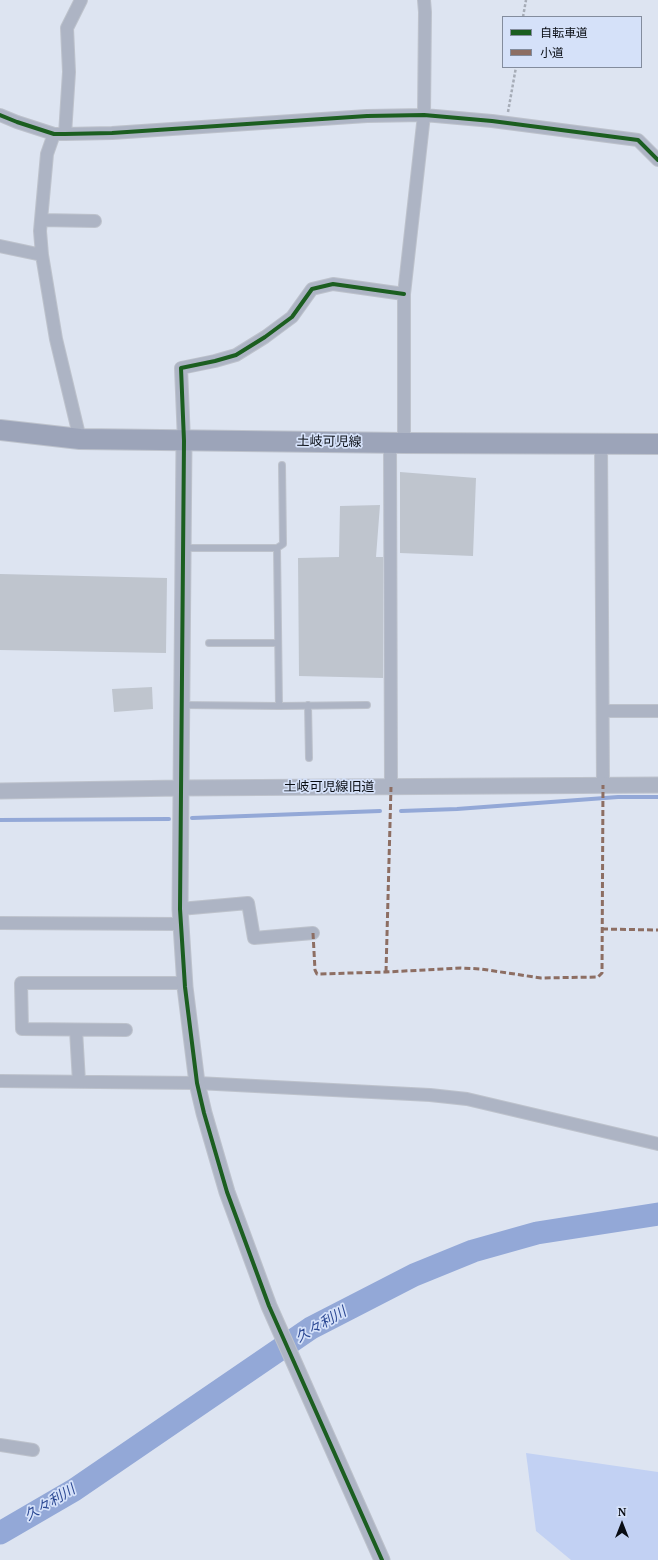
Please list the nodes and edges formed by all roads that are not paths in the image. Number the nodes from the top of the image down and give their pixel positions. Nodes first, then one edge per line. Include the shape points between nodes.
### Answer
1 (81, 0) edge
2 (424, 0) edge
3 (0, 115) edge
4 (424, 115) junction
5 (59, 134) junction
6 (658, 160) edge
7 (41, 220) junction
8 (95, 221) dead end
9 (0, 246) edge
10 (42, 255) junction
11 (404, 294) junction
12 (0, 430) edge
13 (80, 439) junction
14 (184, 441) junction
15 (397, 443) junction
16 (601, 443) junction
17 (658, 444) edge
18 (282, 465) dead end
19 (182, 548) junction
20 (278, 548) junction
21 (209, 643) dead end
22 (278, 643) junction
23 (367, 705) dead end
24 (181, 706) junction
25 (279, 706) junction
26 (308, 706) junction
27 (603, 711) junction
28 (658, 711) edge
29 (309, 758) dead end
30 (603, 785) junction
31 (658, 785) edge
32 (390, 787) junction
33 (180, 788) junction
34 (0, 791) edge
35 (180, 909) junction
36 (1, 923) edge
37 (181, 924) junction
38 (313, 934) dead end
39 (185, 983) junction
40 (76, 1030) junction
41 (126, 1030) dead end
42 (0, 1081) edge
43 (79, 1082) junction
44 (197, 1083) junction
45 (658, 1144) edge
46 (0, 1445) edge
47 (33, 1450) dead end
48 (382, 1560) edge

1 - 5 street via 67,28 69,72
2 - 4 street
3 - 5 street
4 - 5 street
4 - 6 street via 638,140
4 - 11 street
5 - 7 street via 47,154
7 - 8 street
7 - 10 street
9 - 10 street
10 - 13 street via 56,339
11 - 14 street via 333,284 312,289 292,317 236,355 181,368
11 - 15 street
12 - 13 main road, 土岐可児線
13 - 14 main road, 土岐可児線
14 - 15 main road, 土岐可児線
14 - 19 street
15 - 16 main road, 土岐可児線
15 - 32 street
16 - 17 main road, 土岐可児線
16 - 27 street
18 - 20 lane via 283,544
19 - 20 lane
19 - 24 street
20 - 22 lane
21 - 22 lane
22 - 25 lane
23 - 26 lane
24 - 25 lane
24 - 33 street
25 - 26 lane
26 - 29 lane
27 - 28 street
27 - 30 street
30 - 31 street, 土岐可児線旧道
30 - 32 street, 土岐可児線旧道
32 - 33 street, 土岐可児線旧道
33 - 34 street, 土岐可児線旧道
33 - 35 street
35 - 37 street
35 - 38 street via 248,903 254,938
36 - 37 street
37 - 39 street
39 - 40 street via 21,984 22,1029
39 - 44 street
40 - 41 street
40 - 43 street
42 - 43 street
43 - 44 street
44 - 45 street via 467,1099
44 - 48 street via 227,1192 270,1306
46 - 47 street

